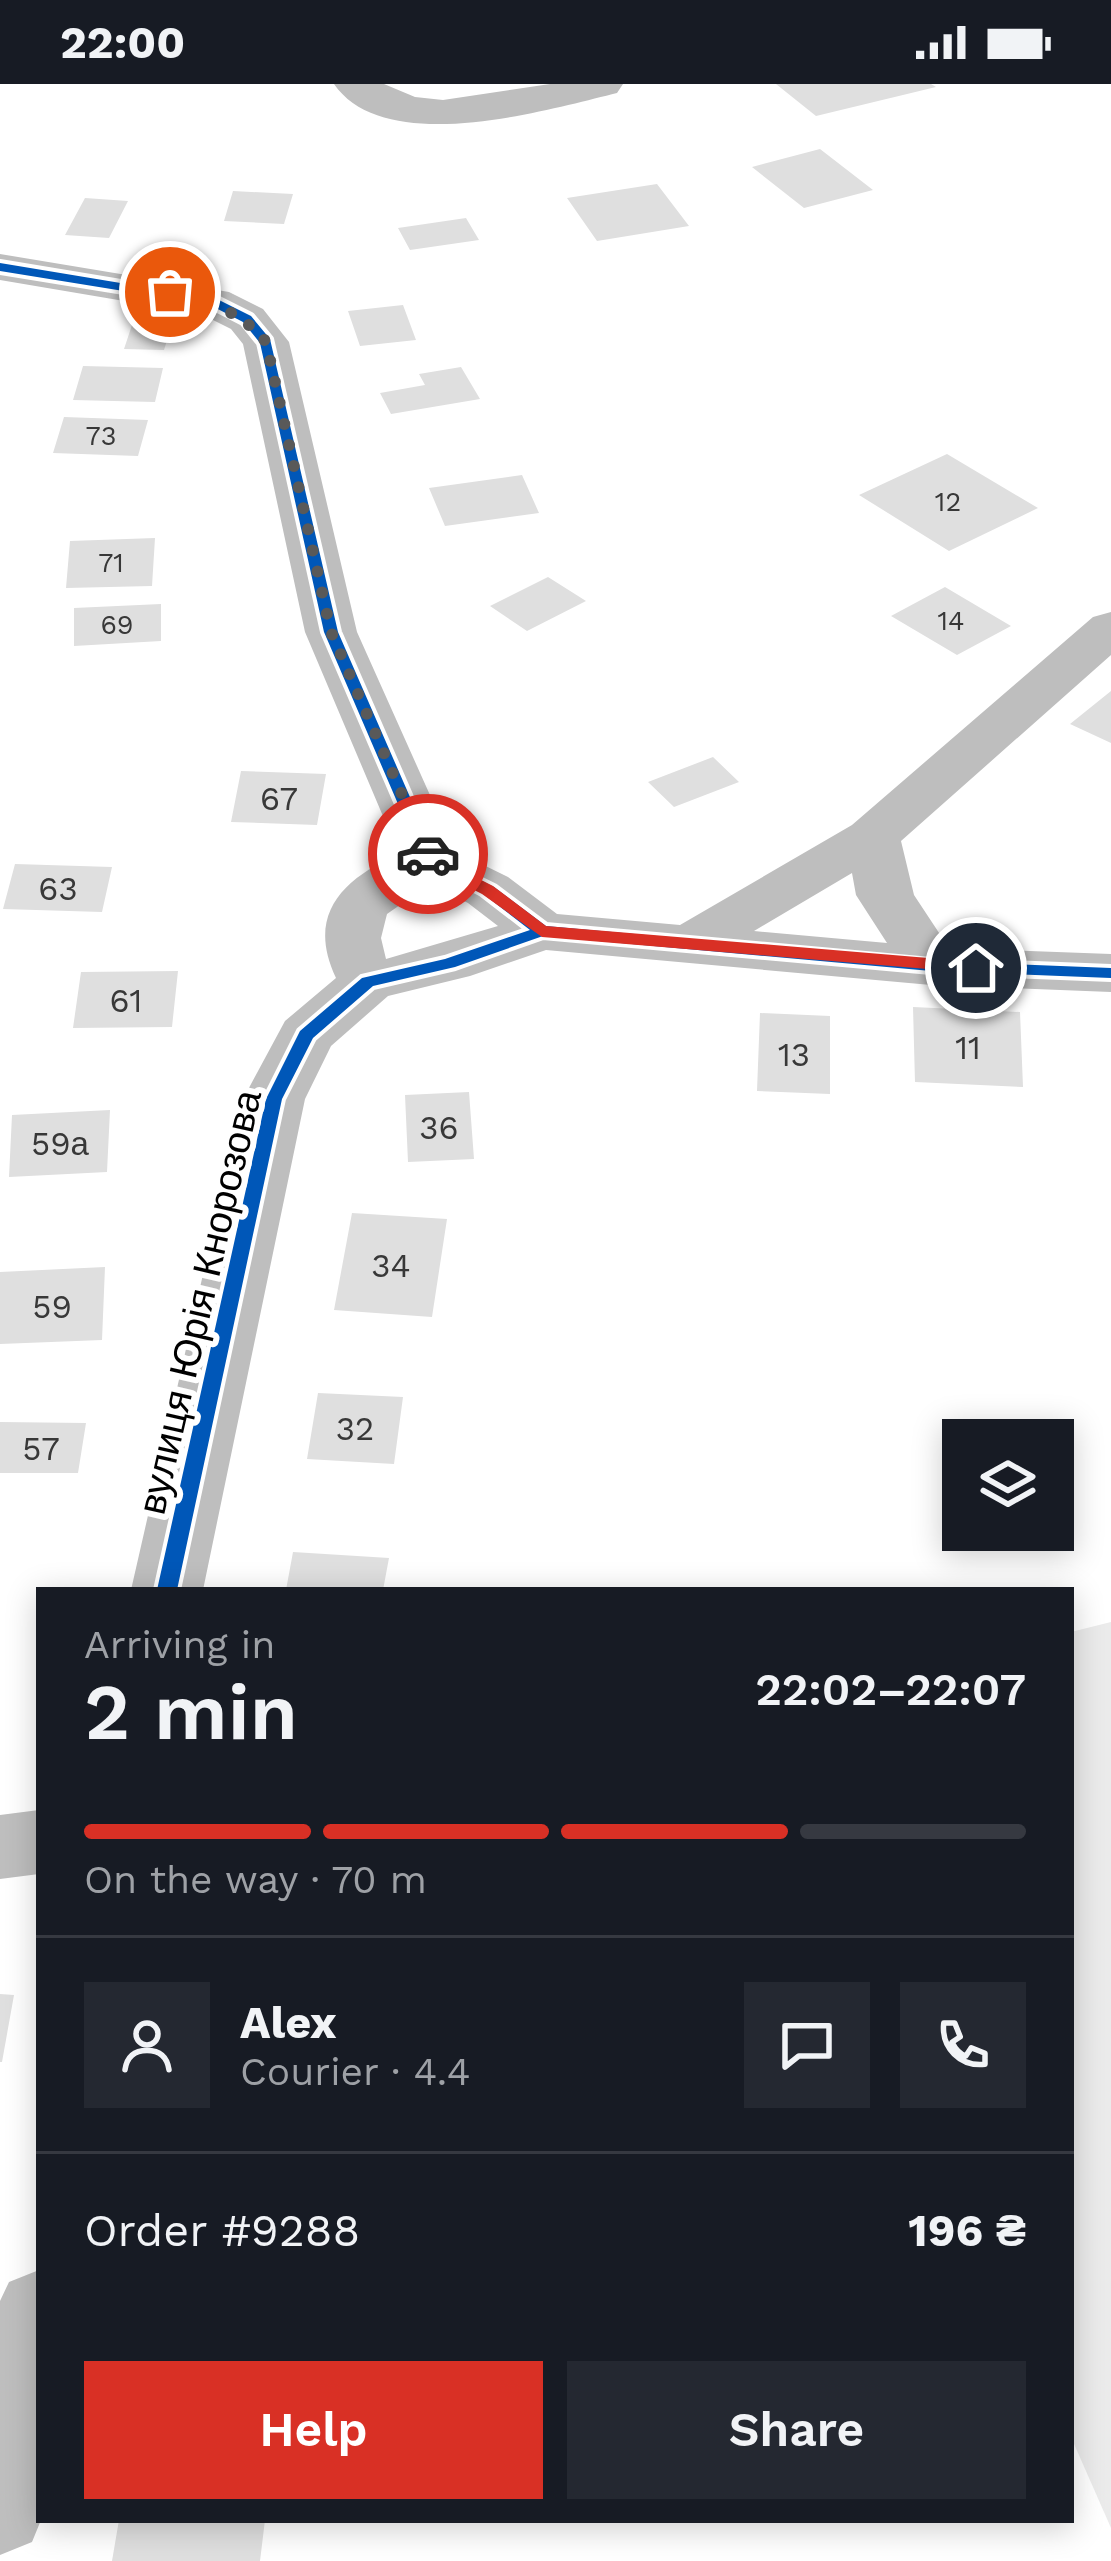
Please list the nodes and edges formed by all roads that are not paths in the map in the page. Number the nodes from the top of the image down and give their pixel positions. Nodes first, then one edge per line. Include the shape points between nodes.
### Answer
1 (355, 84) edge
2 (602, 84) edge
3 (0, 267) edge
4 (1111, 628) edge
5 (872, 837) junction
6 (431, 862) junction
7 (542, 931) junction
8 (689, 945) junction
9 (931, 966) junction
10 (1111, 974) edge
11 (368, 982) junction
12 (168, 1587) edge
13 (36, 1842) edge
14 (0, 1847) edge
15 (36, 2325) edge
16 (0, 2511) edge

1 - 2 street via 380,104 458,111
3 - 6 street via 213,302 247,319 266,342 331,632
4 - 5 street
5 - 8 street
5 - 9 street via 885,895
6 - 7 street via 488,890
6 - 11 street via 365,899 350,926 351,955
7 - 8 street
7 - 11 street, вулиця Юрія Кнорозова
8 - 9 street
9 - 10 street
11 - 12 street, вулиця Юрія Кнорозова via 306,1035 274,1099
13 - 14 street
15 - 16 street

